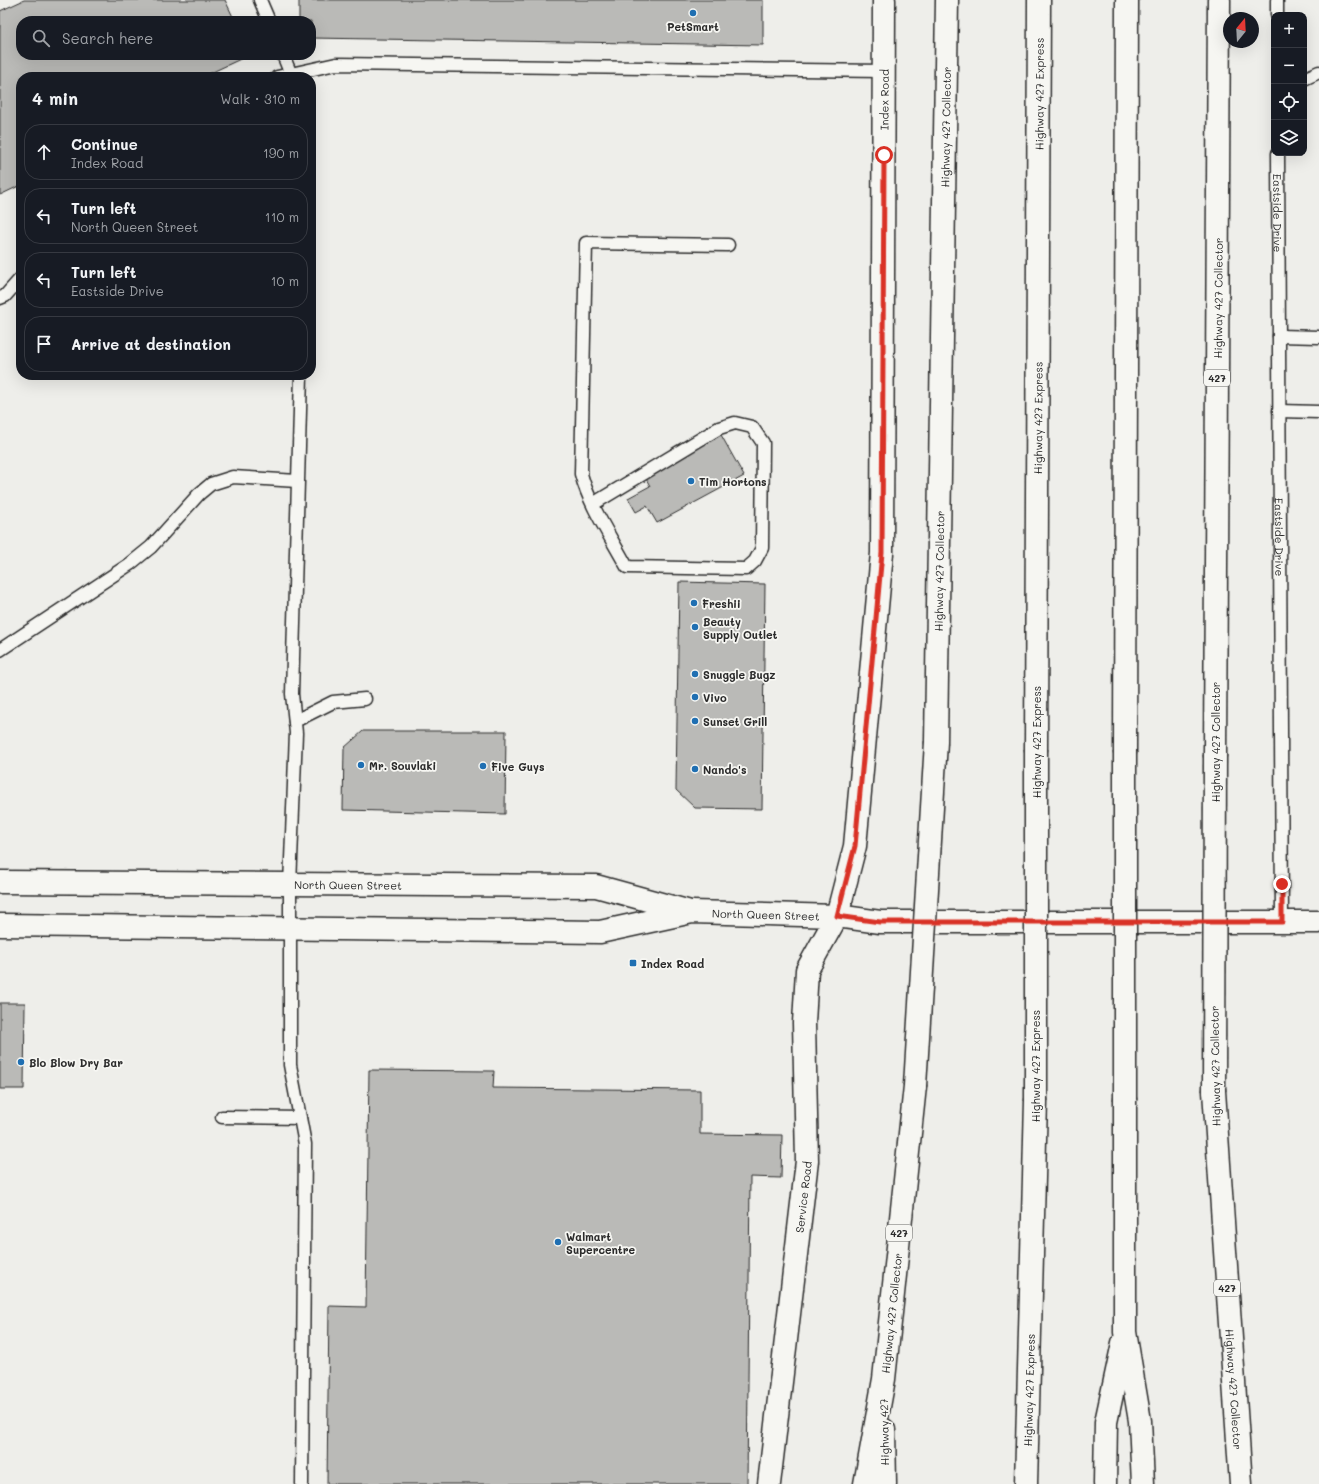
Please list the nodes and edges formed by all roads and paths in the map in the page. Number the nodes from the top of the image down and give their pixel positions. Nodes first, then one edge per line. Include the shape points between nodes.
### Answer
1 (260, 0) edge
2 (884, 0) edge
3 (947, 0) edge
4 (1039, 0) edge
5 (1127, 0) edge
6 (1219, 0) edge
7 (1277, 0) edge
8 (1277, 12) edge
9 (267, 16) edge
10 (285, 60) edge
11 (884, 71) junction
12 (291, 72) edge
13 (304, 72) edge
14 (1319, 72) edge
15 (1307, 78) edge
16 (1278, 156) edge
17 (728, 245) dead end
18 (16, 284) edge
19 (0, 298) edge
20 (1279, 336) junction
21 (1319, 337) edge
22 (300, 380) edge
23 (1279, 411) junction
24 (1319, 412) edge
25 (297, 481) junction
26 (593, 504) junction
27 (0, 650) edge
28 (365, 699) dead end
29 (295, 720) junction
30 (0, 882) edge
31 (290, 885) junction
32 (692, 912) junction
33 (837, 916) junction
34 (1282, 922) junction
35 (1319, 922) edge
36 (0, 925) edge
37 (289, 929) junction
38 (222, 1117) dead end
39 (300, 1118) junction
40 (1125, 1332) junction
41 (884, 1379) junction
42 (302, 1484) edge
43 (769, 1484) edge
44 (865, 1484) edge
45 (885, 1484) edge
46 (1026, 1484) edge
47 (1105, 1484) edge
48 (1143, 1484) edge
49 (1241, 1484) edge

1 - 9 lane
2 - 11 main road, Index Road
3 - 41 main road, Highway 427 Collector / 427, bridge via 936,742 915,1086
4 - 46 main road, Highway 427 Express, bridge via 1036,1101
5 - 40 main road, bridge
6 - 49 main road, Highway 427 Collector / 427, bridge via 1214,1091
7 - 8 lane
10 - 12 lane
11 - 13 lane via 336,64
11 - 33 main road, Index Road via 882,553 855,846
14 - 15 lane
16 - 20 lane, Eastside Drive
17 - 26 lane via 586,242 581,474
18 - 19 lane
20 - 21 lane
20 - 23 lane, Eastside Drive
22 - 25 lane
23 - 24 lane
23 - 34 lane, Eastside Drive
25 - 27 lane via 233,477 211,484 151,547 130,564
25 - 29 lane via 292,694
26 - 26 lane via 719,428 735,424 752,427 763,443 762,548 755,561 746,568 627,567
28 - 29 lane via 333,702
29 - 31 lane
30 - 31 main road, North Queen Street
31 - 32 main road, North Queen Street via 596,886
31 - 37 lane
32 - 33 main road, North Queen Street
32 - 37 main road, North Queen Street via 600,932
33 - 34 main road, North Queen Street via 880,922
33 - 43 main road, Service Road via 807,970 804,1023 808,1161
34 - 35 main road, North Queen Street
36 - 37 main road, North Queen Street
37 - 39 lane via 290,1065
38 - 39 lane
39 - 42 lane via 305,1144
40 - 47 main road via 1106,1422
40 - 48 main road via 1140,1421
41 - 44 main road
41 - 45 main road, Highway 427 / 427

